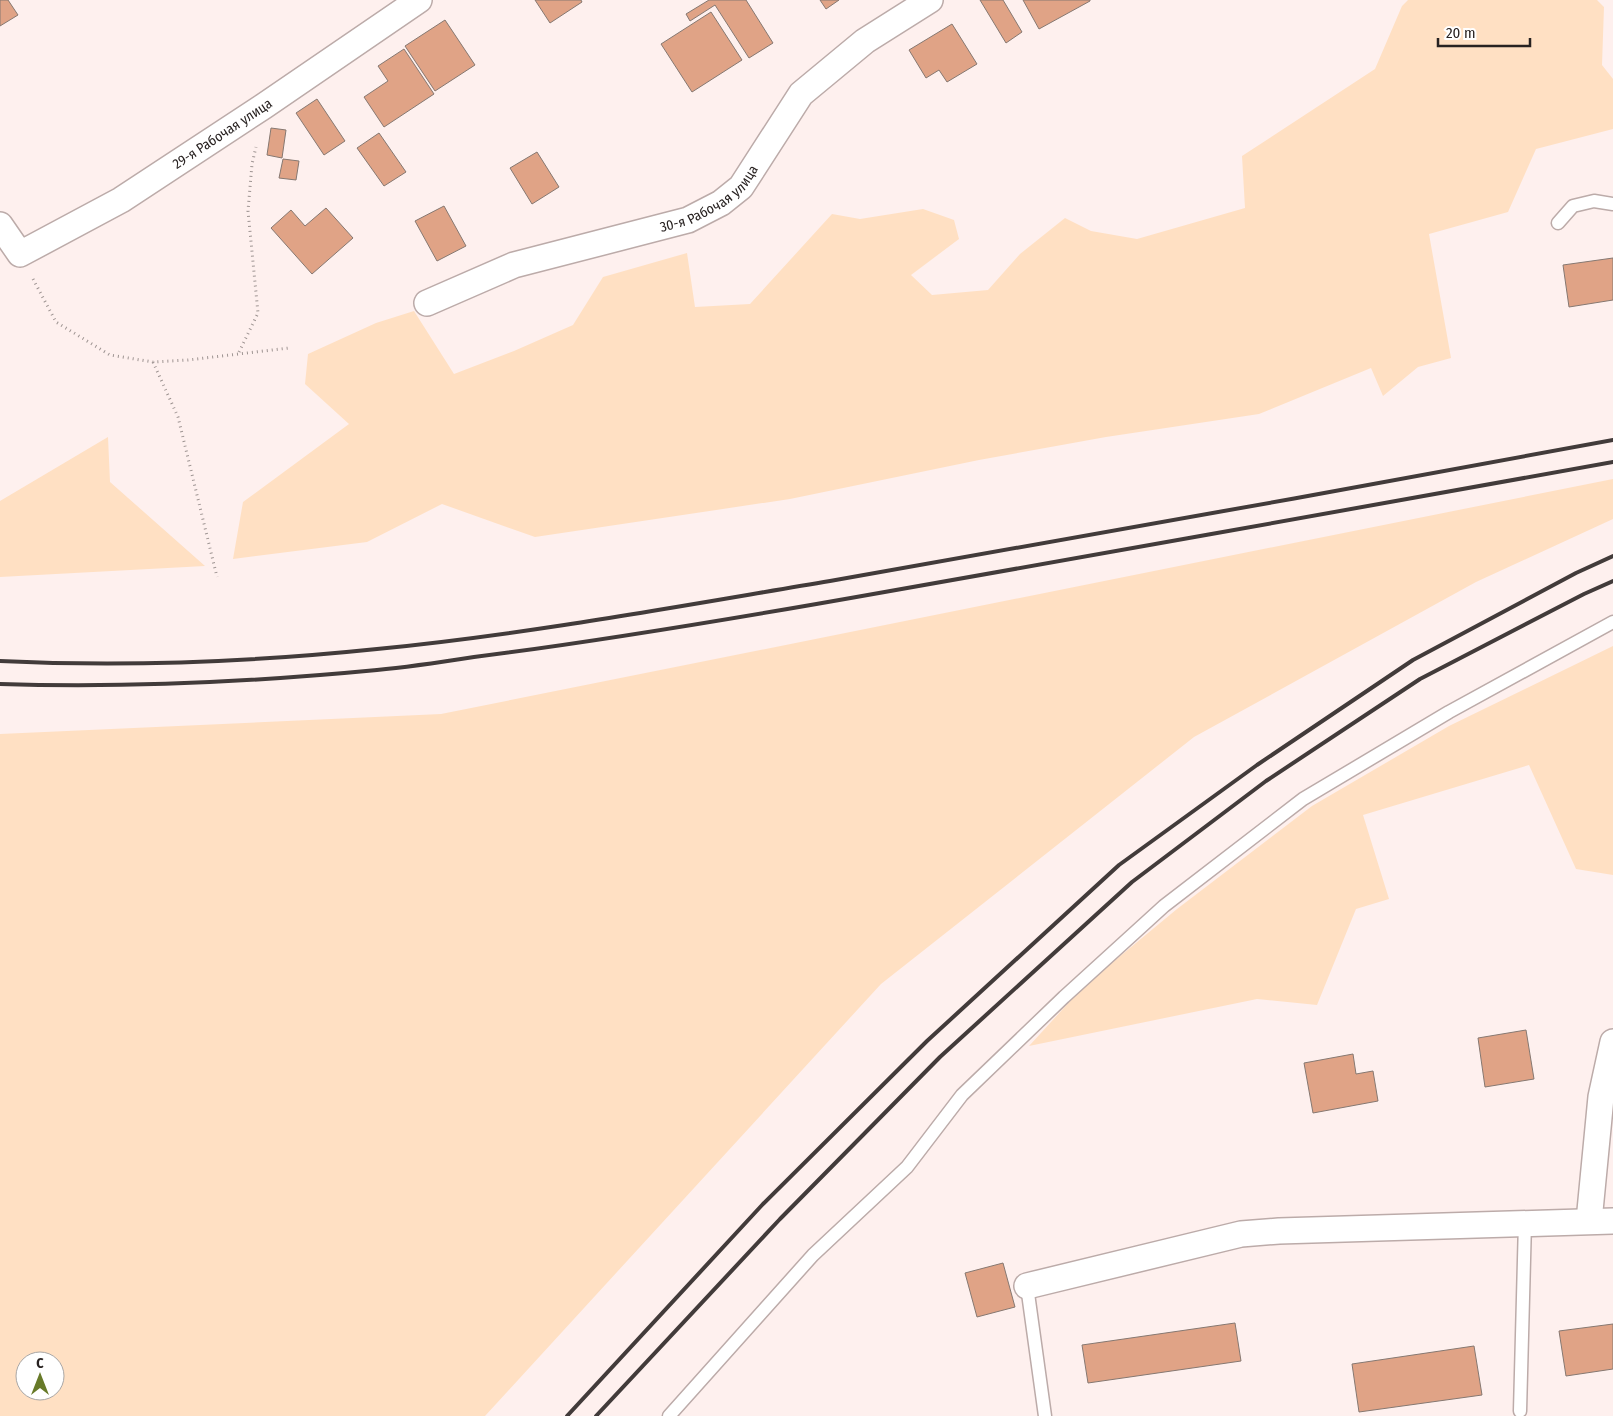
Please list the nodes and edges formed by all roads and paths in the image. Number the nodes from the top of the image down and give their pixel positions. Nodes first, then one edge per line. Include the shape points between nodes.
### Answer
1 (419, 0) edge
2 (930, 0) edge
3 (264, 106) junction
4 (1613, 204) edge
5 (1558, 223) dead end
6 (0, 224) edge
7 (20, 254) junction
8 (427, 303) dead end
9 (289, 348) dead end
10 (238, 353) junction
11 (153, 362) junction
12 (217, 577) dead end
13 (1613, 622) edge
14 (1613, 1042) edge
15 (1588, 1221) junction
16 (1613, 1221) edge
17 (1525, 1222) junction
18 (1027, 1286) joint
19 (1520, 1411) dead end
20 (669, 1416) edge
21 (1044, 1416) edge

1 - 3 street, 29-я Рабочая улица
2 - 8 street, 30-я Рабочая улица via 865,41 801,94 741,186 721,203 688,220 514,265
3 - 7 street, 29-я Рабочая улица via 121,200
3 - 10 path via 252,164 248,211 258,313
4 - 5 lane via 1594,201 1573,206
6 - 7 street
7 - 11 path via 56,322 110,355
9 - 10 path
10 - 11 path
11 - 12 path via 178,417
13 - 20 lane via 1449,712 1303,799 1164,906 962,1095 907,1167 813,1255
14 - 15 street via 1601,1096
15 - 16 street
15 - 17 street
17 - 18 street via 1241,1234
17 - 19 lane
18 - 21 lane

